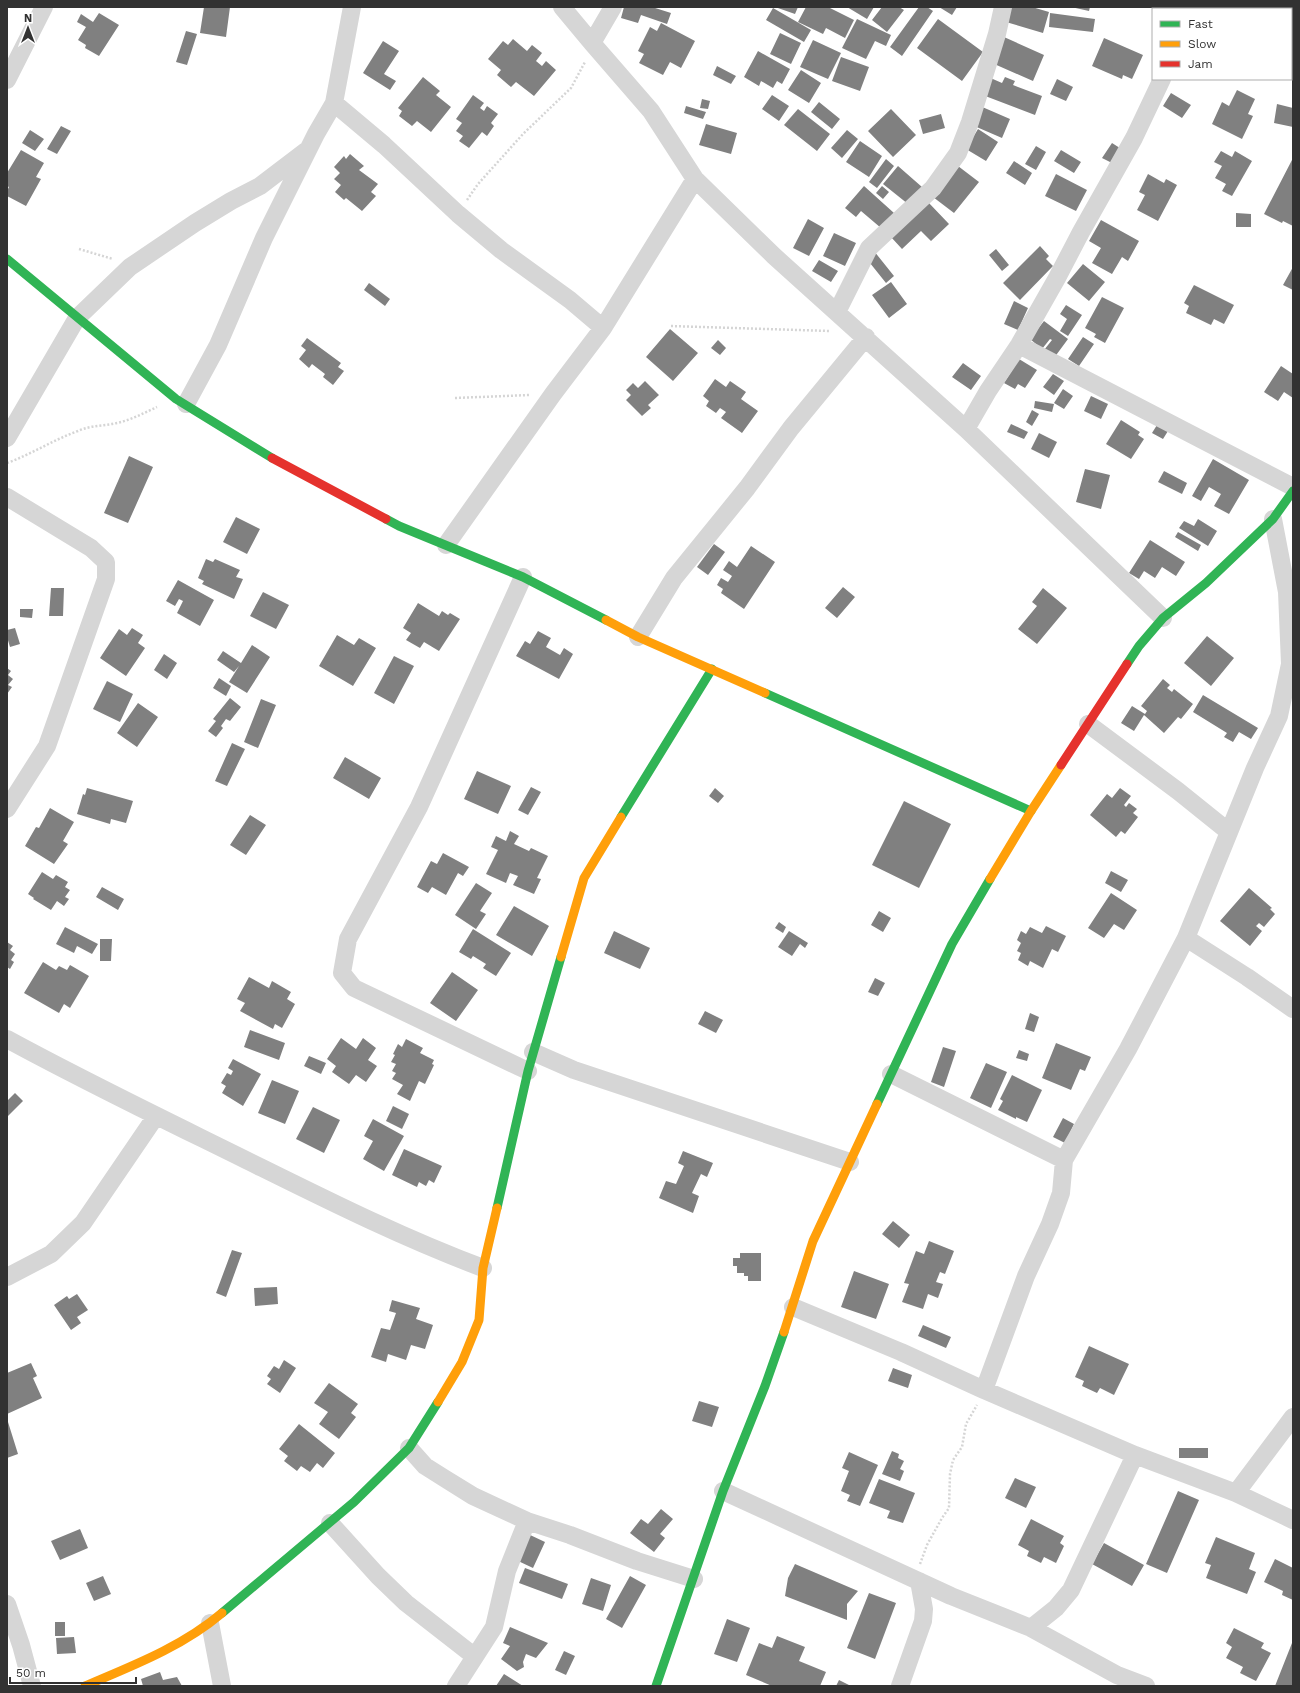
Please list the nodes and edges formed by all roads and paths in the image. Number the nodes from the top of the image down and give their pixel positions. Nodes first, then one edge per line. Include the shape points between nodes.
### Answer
1 (44, 7) edge
2 (352, 7) edge
3 (562, 7) edge
4 (613, 7) edge
5 (1003, 7) edge
6 (592, 43) junction
7 (7, 80) edge
8 (1162, 80) edge
9 (334, 103) junction
10 (309, 149) junction
11 (695, 180) junction
12 (458, 214) junction
13 (79, 249) dead end
14 (7, 259) edge
15 (130, 267) junction
16 (837, 312) junction
17 (77, 318) junction
18 (671, 326) dead end
19 (603, 328) junction
20 (830, 331) dead end
21 (866, 337) junction
22 (1019, 345) junction
23 (553, 394) junction
24 (455, 398) dead end
25 (181, 402) junction
26 (966, 429) junction
27 (7, 438) edge
28 (7, 463) edge
29 (1293, 487) edge
30 (1293, 490) edge
31 (7, 497) edge
32 (1273, 520) junction
33 (446, 545) junction
34 (523, 577) junction
35 (1163, 618) junction
36 (638, 637) junction
37 (712, 669) junction
38 (1088, 724) junction
39 (7, 809) edge
40 (1031, 811) junction
41 (1229, 832) junction
42 (1186, 938) junction
43 (1293, 1009) edge
44 (7, 1039) edge
45 (533, 1052) junction
46 (528, 1071) junction
47 (890, 1074) junction
48 (156, 1116) junction
49 (1064, 1160) junction
50 (850, 1162) junction
51 (483, 1268) junction
52 (7, 1277) edge
53 (793, 1307) junction
54 (984, 1390) junction
55 (1293, 1416) edge
56 (409, 1448) junction
57 (1135, 1455) junction
58 (723, 1491) junction
59 (1236, 1493) junction
60 (1293, 1520) edge
61 (527, 1521) junction
62 (330, 1522) junction
63 (694, 1579) junction
64 (919, 1581) junction
65 (7, 1604) edge
66 (210, 1623) junction
67 (1031, 1628) junction
68 (474, 1656) junction
69 (1115, 1680) edge
70 (32, 1686) edge
71 (84, 1686) edge
72 (222, 1686) edge
73 (456, 1686) edge
74 (656, 1686) edge
75 (900, 1686) edge
76 (1146, 1686) edge

1 - 7 street
2 - 9 street
3 - 6 street
4 - 6 street
5 - 16 street via 970,122 958,153 933,188 869,248
6 - 11 street via 651,111
6 - 12 path via 571,88 523,134 478,184
8 - 22 street via 1134,138
9 - 10 street
9 - 12 street via 384,145
10 - 15 street via 260,186 195,223
10 - 25 street via 264,238 218,345
11 - 16 street
11 - 19 street
12 - 19 street
13 - 15 path
14 - 17 street
15 - 17 street
16 - 21 street
17 - 25 street
17 - 27 street
18 - 20 path
19 - 23 street
21 - 26 street
21 - 36 street via 674,578
22 - 26 street
22 - 29 street
23 - 24 path
23 - 33 street
25 - 28 path via 132,419 77,431
25 - 33 street via 286,467 399,526
26 - 35 street
30 - 32 street
31 - 39 street via 92,548 106,562 106,579 47,746
32 - 35 street via 1206,583
32 - 41 street via 1287,592 1290,664 1279,716
33 - 34 street
34 - 36 street
34 - 46 street via 420,807 348,939 342,973 354,988
35 - 38 street via 1139,646
36 - 37 street
37 - 40 street
37 - 45 street via 584,878
38 - 40 street
38 - 41 street
40 - 47 street via 952,944
41 - 42 street
42 - 43 street
42 - 49 street via 1128,1049
44 - 48 street
45 - 46 street
45 - 50 street via 574,1070
46 - 51 street
47 - 49 street
47 - 50 street
48 - 51 street via 386,1228
48 - 52 street via 83,1223 51,1254
49 - 54 street via 1061,1193 1026,1276
50 - 53 street via 813,1241
51 - 56 street via 479,1320 462,1362
53 - 54 street
53 - 58 street
54 - 57 street
54 - 64 path via 966,1424 962,1447 953,1460 949,1508 920,1561
55 - 59 street
56 - 61 street via 425,1466 473,1496
56 - 62 street
57 - 59 street
57 - 67 street via 1070,1590 1056,1608
58 - 63 street
58 - 64 street
59 - 60 street
61 - 63 street
61 - 68 street via 507,1571 494,1627
62 - 66 street
62 - 68 street via 378,1576 406,1602
63 - 74 street
64 - 67 street
64 - 75 street via 924,1609 923,1621
65 - 70 street via 22,1645
66 - 71 street via 156,1655
66 - 72 street
67 - 69 street
68 - 73 street
69 - 76 street

